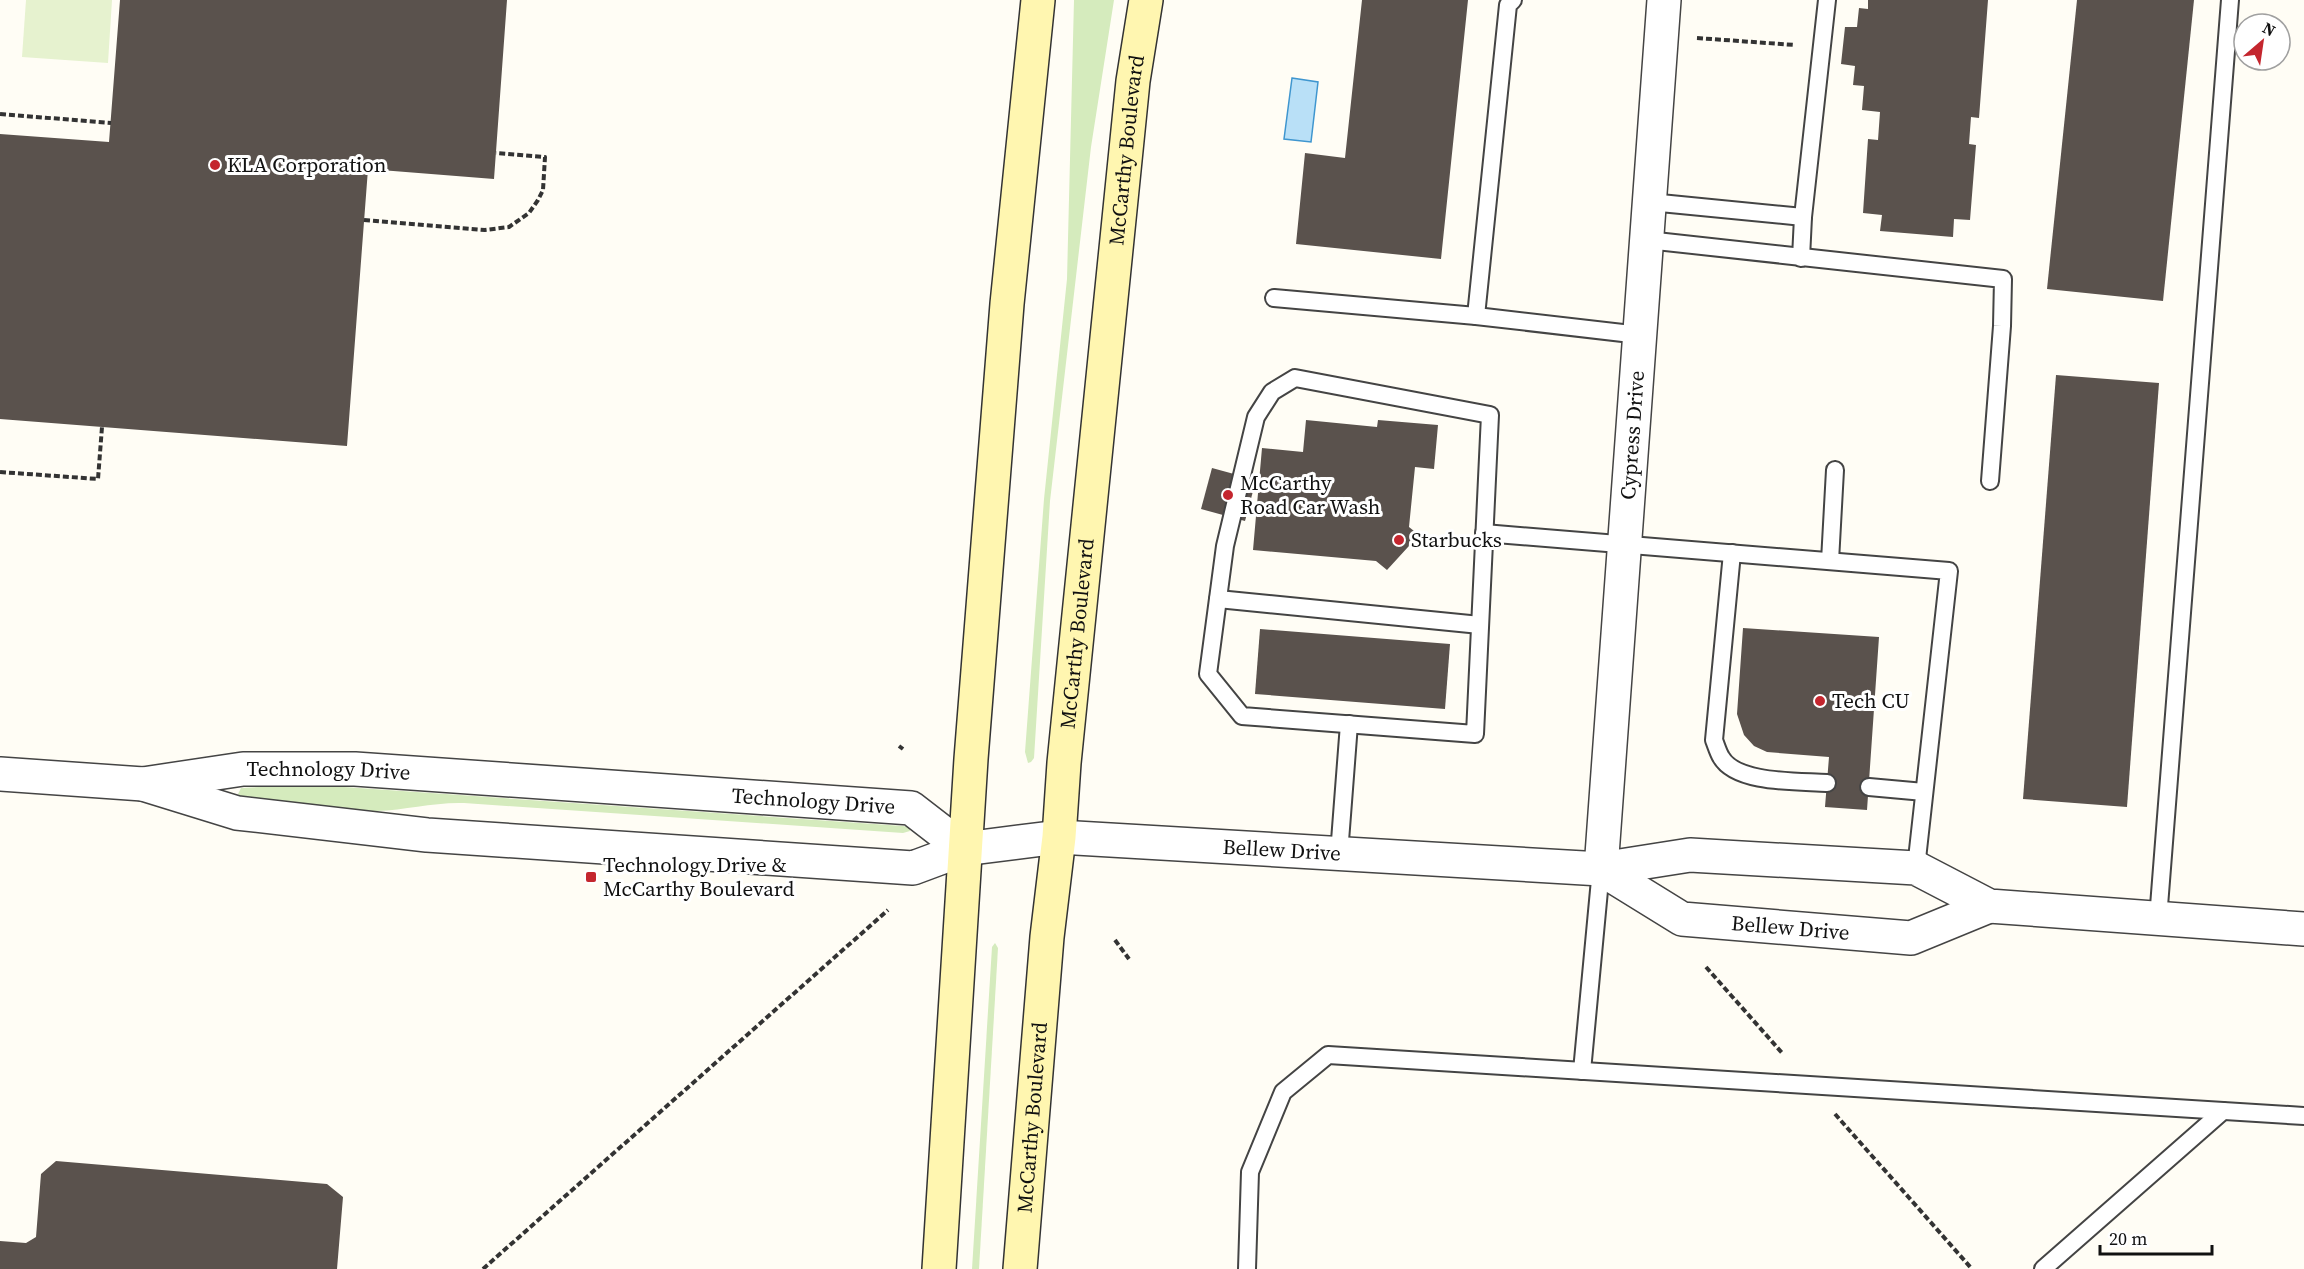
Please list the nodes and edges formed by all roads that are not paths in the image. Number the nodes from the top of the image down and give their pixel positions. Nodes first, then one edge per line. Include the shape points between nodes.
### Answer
1 (1038, 0) edge
2 (1146, 0) edge
3 (1513, 0) edge
4 (1664, 0) edge
5 (1827, 0) edge
6 (2230, 0) edge
7 (1650, 202) junction
8 (1803, 217) junction
9 (1647, 240) junction
10 (1801, 258) junction
11 (1274, 298) dead end
12 (1476, 316) junction
13 (1640, 335) junction
14 (1835, 470) dead end
15 (1989, 481) dead end
16 (1484, 533) junction
17 (1625, 544) junction
18 (1732, 553) junction
19 (1830, 561) junction
20 (1218, 599) junction
21 (1480, 625) junction
22 (1349, 724) junction
23 (0, 774) edge
24 (1827, 783) dead end
25 (143, 784) junction
26 (1869, 787) dead end
27 (1924, 792) junction
28 (1059, 837) junction
29 (964, 849) junction
30 (1339, 854) junction
31 (1916, 868) junction
32 (1601, 869) junction
33 (1989, 906) junction
34 (2158, 919) junction
35 (2304, 929) edge
36 (1582, 1071) junction
37 (2223, 1111) junction
38 (2304, 1116) edge
39 (939, 1269) edge
40 (1020, 1269) edge
41 (1247, 1269) edge
42 (2043, 1269) edge

1 - 29 main road via 1006,316
2 - 28 main road, McCarthy Boulevard via 1132,81
3 - 12 lane via 1508,5
4 - 7 street, Cypress Drive
5 - 8 lane
6 - 34 lane
7 - 8 lane
7 - 9 street, Cypress Drive
8 - 10 lane
9 - 10 lane
9 - 13 street, Cypress Drive
10 - 15 lane via 2003,279
11 - 12 lane
12 - 13 lane
13 - 17 street, Cypress Drive
14 - 19 lane
16 - 17 lane
16 - 20 lane via 1490,415 1295,378 1272,392 1256,417 1224,546
16 - 21 lane
17 - 18 lane
17 - 32 street, Cypress Drive
18 - 19 lane
18 - 24 lane via 1714,740 1721,759 1748,776
19 - 27 lane via 1949,571
20 - 21 lane
20 - 22 lane via 1208,674 1242,716
21 - 22 lane via 1475,734
22 - 30 lane
23 - 25 street, Technology Drive
25 - 29 street, Technology Drive via 237,813 427,835 913,868
25 - 29 street, Technology Drive via 243,769 355,769 911,808
26 - 27 lane
27 - 31 lane
28 - 29 street, Bellew Drive
28 - 30 street, Bellew Drive
28 - 40 main road, McCarthy Boulevard
29 - 39 main road
30 - 32 street, Bellew Drive
31 - 32 street, Bellew Drive via 1690,855
31 - 33 street, Bellew Drive
32 - 33 street, Bellew Drive via 1682,919 1911,938
32 - 36 lane
33 - 34 street, Bellew Drive
34 - 35 street, Bellew Drive
36 - 37 lane
36 - 41 lane via 1328,1054 1282,1092 1250,1172
37 - 38 lane
37 - 42 lane

